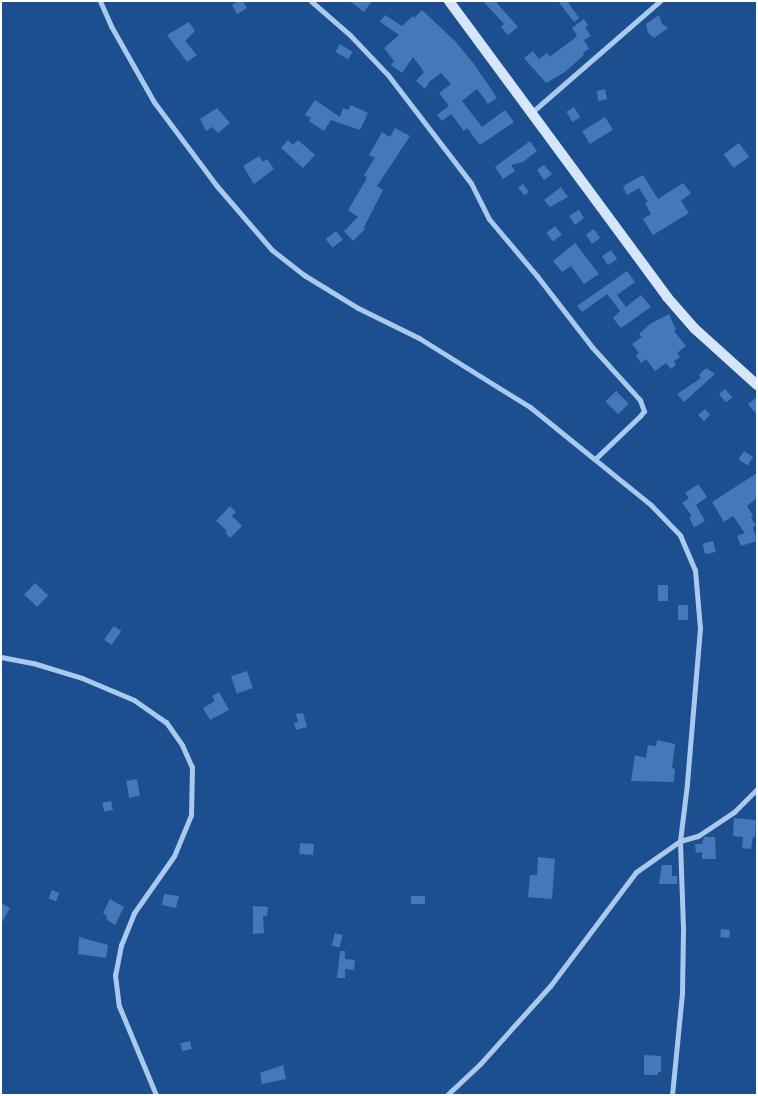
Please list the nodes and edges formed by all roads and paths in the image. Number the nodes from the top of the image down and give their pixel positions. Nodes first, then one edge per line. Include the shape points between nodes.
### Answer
1 (100, 1) edge
2 (311, 1) edge
3 (448, 1) edge
4 (660, 1) edge
5 (530, 113) junction
6 (757, 385) edge
7 (595, 459) junction
8 (1, 656) edge
9 (757, 790) edge
10 (680, 841) junction
11 (156, 1095) edge
12 (447, 1095) edge
13 (672, 1095) edge

1 - 7 street via 154,102 216,185 272,250 304,275 358,308 418,338 522,402
2 - 7 street via 350,35 388,75 471,183 488,219 592,347 640,400 644,411
3 - 5 main road
4 - 5 street
5 - 6 main road via 667,297 694,328
7 - 10 street via 651,504 680,535 695,570 700,628
8 - 11 street via 82,678 134,700 166,722 182,745 192,768 191,815 174,856 134,914 121,945 116,975 120,1006
9 - 10 street via 734,812 698,836
10 - 12 street via 636,872 550,986 480,1064
10 - 13 street via 682,993

